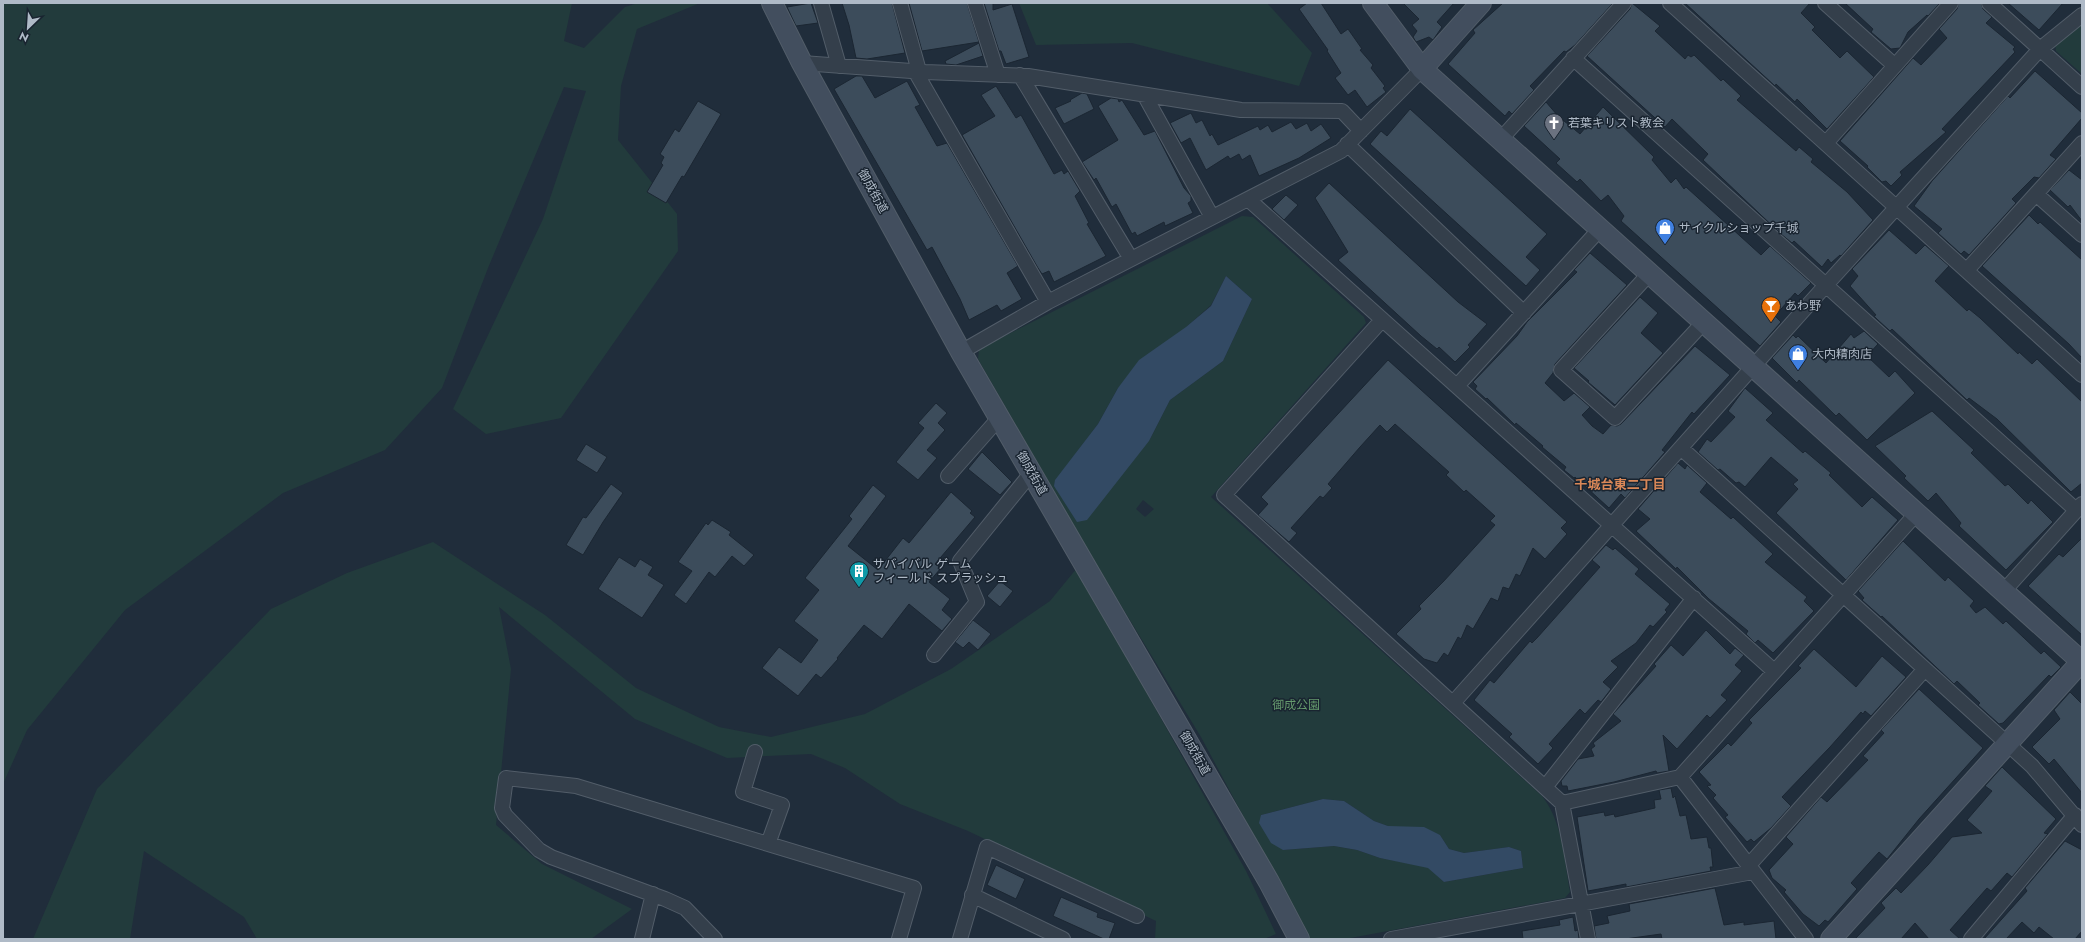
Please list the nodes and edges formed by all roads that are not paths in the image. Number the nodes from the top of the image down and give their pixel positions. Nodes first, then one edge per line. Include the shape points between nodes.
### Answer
1 (772, 3) edge
2 (821, 3) edge
3 (900, 3) edge
4 (975, 3) edge
5 (1373, 3) edge
6 (1481, 3) edge
7 (1624, 3) edge
8 (1670, 3) edge
9 (1825, 3) edge
10 (1951, 3) edge
11 (1989, 3) edge
12 (2082, 15) edge
13 (2040, 48) junction
14 (1573, 58) junction
15 (802, 63) junction
16 (1894, 65) junction
17 (839, 66) junction
18 (1422, 69) junction
19 (917, 71) junction
20 (998, 75) junction
21 (1020, 75) junction
22 (2082, 87) edge
23 (1145, 96) junction
24 (1361, 131) junction
25 (1500, 140) junction
26 (1826, 143) junction
27 (2082, 143) edge
28 (1348, 144) junction
29 (2036, 194) junction
30 (1248, 199) junction
31 (1896, 207) junction
32 (1212, 217) junction
33 (1599, 230) junction
34 (2082, 235) edge
35 (1131, 259) junction
36 (1967, 270) junction
37 (1649, 274) junction
38 (1826, 285) junction
39 (1048, 302) junction
40 (1524, 313) junction
41 (1382, 320) junction
42 (1703, 323) junction
43 (962, 352) junction
44 (1753, 367) junction
45 (2082, 375) edge
46 (1457, 386) junction
47 (1000, 417) junction
48 (1681, 448) junction
49 (1032, 472) junction
50 (948, 476) dead end
51 (2079, 507) edge
52 (1916, 514) junction
53 (1611, 525) junction
54 (2003, 592) junction
55 (1844, 596) junction
56 (1694, 598) junction
57 (934, 655) dead end
58 (2082, 662) edge
59 (1925, 669) junction
60 (1774, 671) junction
61 (1454, 703) junction
62 (2008, 745) junction
63 (755, 752) dead end
64 (1680, 778) junction
65 (1546, 786) junction
66 (1562, 803) junction
67 (2079, 820) edge
68 (768, 844) junction
69 (1751, 868) junction
70 (652, 894) junction
71 (972, 895) junction
72 (1581, 905) junction
73 (1137, 916) dead end
74 (1057, 938) edge
75 (642, 939) edge
76 (715, 939) edge
77 (899, 939) edge
78 (960, 939) edge
79 (1299, 939) edge
80 (1391, 939) edge
81 (1588, 939) edge
82 (1806, 939) edge
83 (1831, 939) edge
84 (1971, 939) edge

1 - 15 street, 御成街道
2 - 17 street
3 - 19 street
4 - 20 street
5 - 18 street
6 - 18 street
7 - 14 street
8 - 26 street
9 - 16 street
10 - 16 street
11 - 13 street
12 - 13 street
13 - 22 street
13 - 31 street
14 - 25 street
14 - 38 street
15 - 17 street
15 - 43 street, 御成街道
16 - 26 street
17 - 19 street
18 - 24 street
18 - 25 street
19 - 20 street
19 - 39 street
20 - 21 street
21 - 23 street
21 - 35 street
23 - 24 street via 1241,110 1342,111
23 - 32 street
24 - 28 street
25 - 33 street
26 - 31 street
27 - 29 street
28 - 30 street via 1341,151
28 - 40 street
29 - 34 street
29 - 36 street
30 - 32 street
30 - 41 street
31 - 36 street
31 - 38 street
32 - 35 street
33 - 37 street
33 - 40 street
35 - 39 street
36 - 45 street
37 - 42 street
37 - 42 street via 1561,370 1615,418
38 - 44 street
38 - 51 street
39 - 43 street
40 - 46 street
41 - 46 street
41 - 61 street via 1224,496
42 - 44 street
43 - 47 street, 御成街道
44 - 48 street
44 - 52 street
46 - 53 street
47 - 49 street, 御成街道
47 - 50 street
48 - 53 street
48 - 55 street
49 - 57 street via 960,561 977,602
49 - 79 street, 御成街道 via 1269,882
51 - 54 street
52 - 54 street
52 - 55 street
53 - 56 street
53 - 61 street
54 - 58 street
55 - 59 street
55 - 60 street
56 - 60 street
56 - 65 street
58 - 62 street
59 - 62 street
59 - 69 street
60 - 64 street
61 - 65 street
62 - 67 street via 2032,766
62 - 83 street
63 - 68 street via 743,792 782,805
64 - 66 street
64 - 69 street
65 - 66 street
66 - 72 street
67 - 84 street
68 - 70 street via 576,786 506,778 502,808 505,815 539,850 551,857
68 - 77 street via 914,888
69 - 72 street
69 - 82 street
70 - 75 street
70 - 76 street via 685,908
71 - 73 street via 987,847
71 - 74 street
71 - 78 street
72 - 80 street
72 - 81 street

